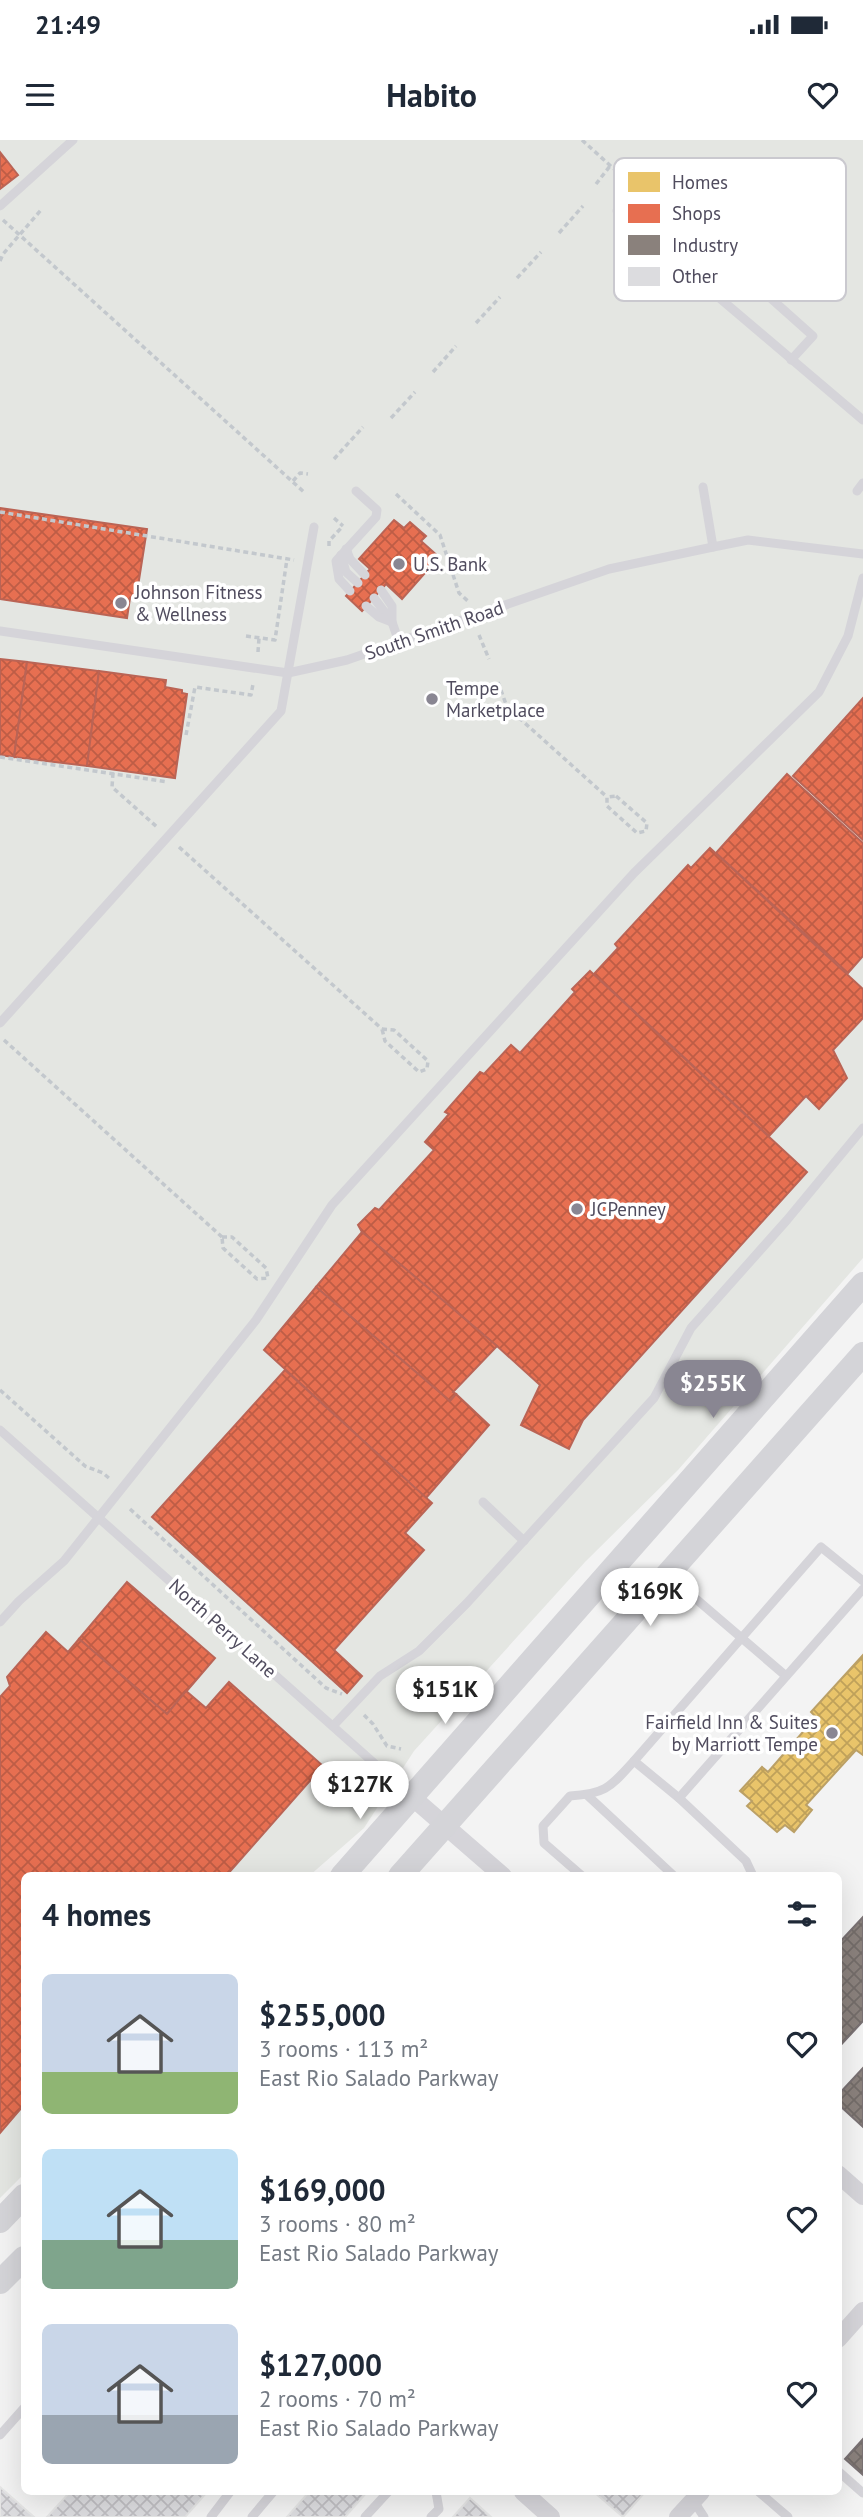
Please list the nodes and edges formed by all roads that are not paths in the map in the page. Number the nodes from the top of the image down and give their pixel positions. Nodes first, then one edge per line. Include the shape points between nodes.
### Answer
1 (73, 140) edge
2 (0, 206) edge
3 (724, 301) edge
4 (774, 301) edge
5 (792, 360) junction
6 (863, 420) edge
7 (703, 487) dead end
8 (356, 491) dead end
9 (314, 527) dead end
10 (713, 547) junction
11 (344, 552) junction
12 (863, 554) edge
13 (365, 575) dead end
14 (863, 578) edge
15 (358, 583) dead end
16 (381, 590) dead end
17 (350, 591) dead end
18 (374, 597) dead end
19 (366, 606) dead end
20 (392, 622) junction
21 (0, 631) edge
22 (399, 642) junction
23 (288, 673) junction
24 (0, 1023) edge
25 (863, 1128) edge
26 (863, 1285) edge
27 (863, 1354) edge
28 (0, 1430) edge
29 (483, 1502) dead end
30 (97, 1517) junction
31 (524, 1541) junction
32 (668, 1574) junction
33 (863, 1581) edge
34 (863, 1589) edge
35 (0, 1622) edge
36 (741, 1638) junction
37 (786, 1676) junction
38 (332, 1726) junction
39 (635, 1761) junction
40 (587, 1795) junction
41 (412, 1797) junction
42 (679, 1798) junction
43 (445, 1825) junction
44 (346, 1872) edge
45 (404, 1872) edge
46 (498, 1872) edge
47 (577, 1872) edge
48 (670, 1872) edge
49 (751, 1872) edge
50 (842, 2178) edge
51 (863, 2196) edge
52 (21, 2199) edge
53 (0, 2221) edge
54 (21, 2261) edge
55 (0, 2282) edge
56 (863, 2311) edge
57 (842, 2335) edge
58 (21, 2411) edge
59 (0, 2435) edge
60 (842, 2475) edge
61 (863, 2493) edge
62 (228, 2495) edge
63 (271, 2495) edge
64 (385, 2495) edge
65 (437, 2495) edge
66 (531, 2495) edge
67 (762, 2495) edge
68 (697, 2496) edge
69 (211, 2517) edge
70 (252, 2517) edge
71 (365, 2517) edge
72 (431, 2517) edge
73 (551, 2517) edge
74 (678, 2517) edge
75 (705, 2517) edge
76 (788, 2517) edge

1 - 2 lane
3 - 5 lane
4 - 5 lane via 813,336
5 - 6 lane
7 - 10 lane
8 - 11 lane via 377,510 376,517
9 - 23 lane
10 - 12 lane, South Smith Road via 748,540
10 - 22 lane, South Smith Road via 609,569
11 - 13 lane
11 - 15 lane via 346,572
11 - 17 lane via 336,568
14 - 30 lane via 848,636 819,692 634,873 332,1205 256,1320
16 - 20 lane via 392,606
18 - 20 lane
19 - 20 lane
20 - 22 lane
21 - 23 lane, South Smith Road
22 - 23 lane, South Smith Road
23 - 24 lane via 281,711
25 - 31 lane via 691,1328 654,1398
26 - 41 main road
27 - 32 main road
28 - 30 lane, North Perry Lane
29 - 31 lane
30 - 35 lane via 64,1561
30 - 38 lane, North Perry Lane
31 - 38 lane via 429,1642 380,1676
32 - 36 lane
32 - 43 main road
33 - 36 lane via 821,1547
34 - 37 lane
36 - 37 lane
36 - 39 lane
37 - 42 lane
38 - 41 lane, North Perry Lane
39 - 40 lane via 608,1789
39 - 42 lane
40 - 47 lane via 570,1796 542,1826 544,1843
40 - 48 lane
41 - 43 street, North Perry Lane
41 - 44 main road
42 - 49 lane via 746,1861
43 - 45 main road
43 - 46 street, North Perry Lane
50 - 51 street
52 - 53 main road
54 - 55 main road
56 - 57 street
58 - 59 lane
60 - 61 lane
62 - 69 lane
63 - 70 lane
64 - 71 lane
65 - 72 lane via 439,2509
66 - 73 street
67 - 76 lane
68 - 74 street
68 - 75 lane

